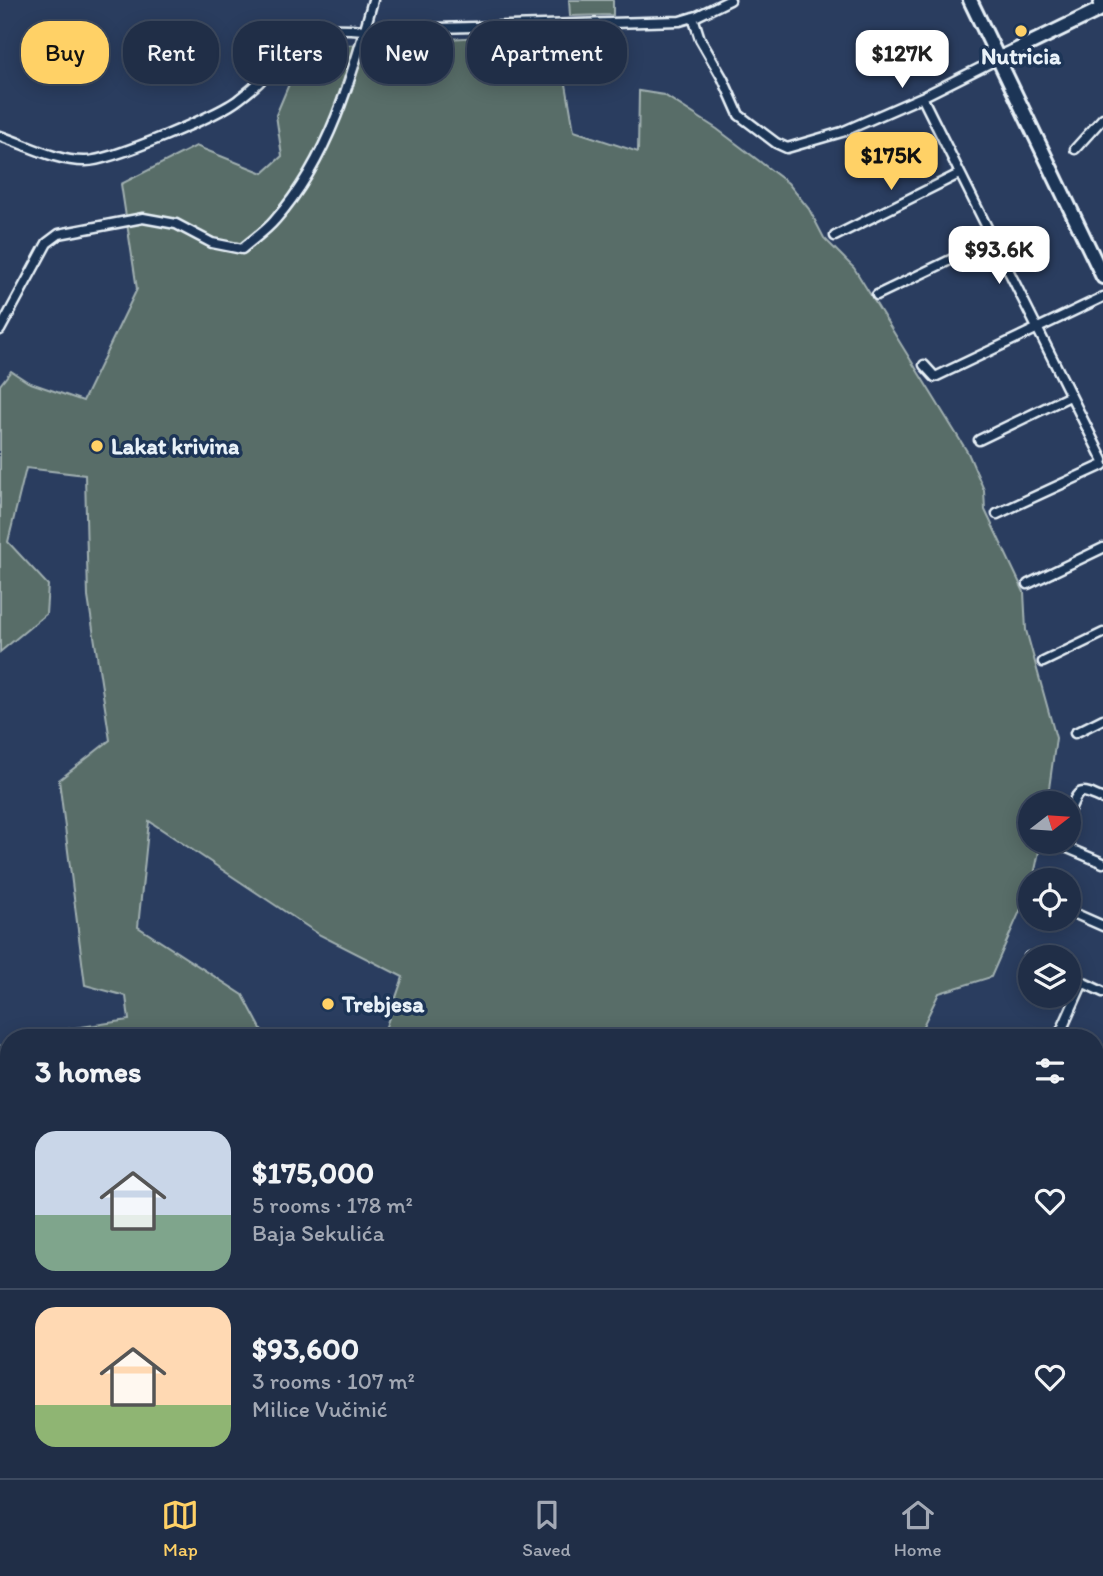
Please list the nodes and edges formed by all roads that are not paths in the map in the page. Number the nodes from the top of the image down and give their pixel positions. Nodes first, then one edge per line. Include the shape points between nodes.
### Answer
1 (373, 0) edge
2 (730, 0) edge
3 (970, 0) edge
4 (1101, 7) edge
5 (693, 18) junction
6 (367, 21) edge
7 (453, 28) edge
8 (361, 30) edge
9 (361, 43) edge
10 (998, 59) junction
11 (922, 97) junction
12 (1103, 118) edge
13 (0, 136) edge
14 (1075, 149) dead end
15 (959, 174) junction
16 (835, 236) dead end
17 (992, 240) junction
18 (1103, 277) edge
19 (877, 295) dead end
20 (1103, 297) edge
21 (0, 330) edge
22 (1037, 330) junction
23 (924, 365) dead end
24 (1070, 396) junction
25 (979, 440) dead end
26 (1103, 462) edge
27 (997, 514) dead end
28 (1103, 548) edge
29 (1028, 584) dead end
30 (1103, 633) edge
31 (1043, 662) dead end
32 (1103, 719) edge
33 (1075, 733) dead end
34 (1080, 791) edge
35 (1103, 799) edge
36 (1082, 853) edge
37 (1103, 863) edge
38 (1081, 916) edge
39 (1103, 926) edge
40 (1083, 982) joint
41 (1103, 992) edge
42 (1062, 1029) edge

1 - 6 street
2 - 5 street
3 - 10 street
4 - 10 street
5 - 7 street
5 - 11 street via 739,114 781,146 842,132
8 - 13 street via 333,28 292,41 262,79 236,102 131,149 87,162
9 - 21 street via 318,159 274,221 242,248 212,243 176,224 144,218 59,234 47,243
10 - 11 street
10 - 18 street
11 - 15 street
12 - 14 street
15 - 16 street
15 - 17 street
17 - 19 street
17 - 22 street
20 - 22 street
22 - 23 street via 935,377
22 - 24 street
24 - 25 street
24 - 26 street
26 - 27 street
28 - 29 street
30 - 31 street
32 - 33 street
34 - 35 street
36 - 37 street
38 - 39 street
40 - 41 street
40 - 42 street

